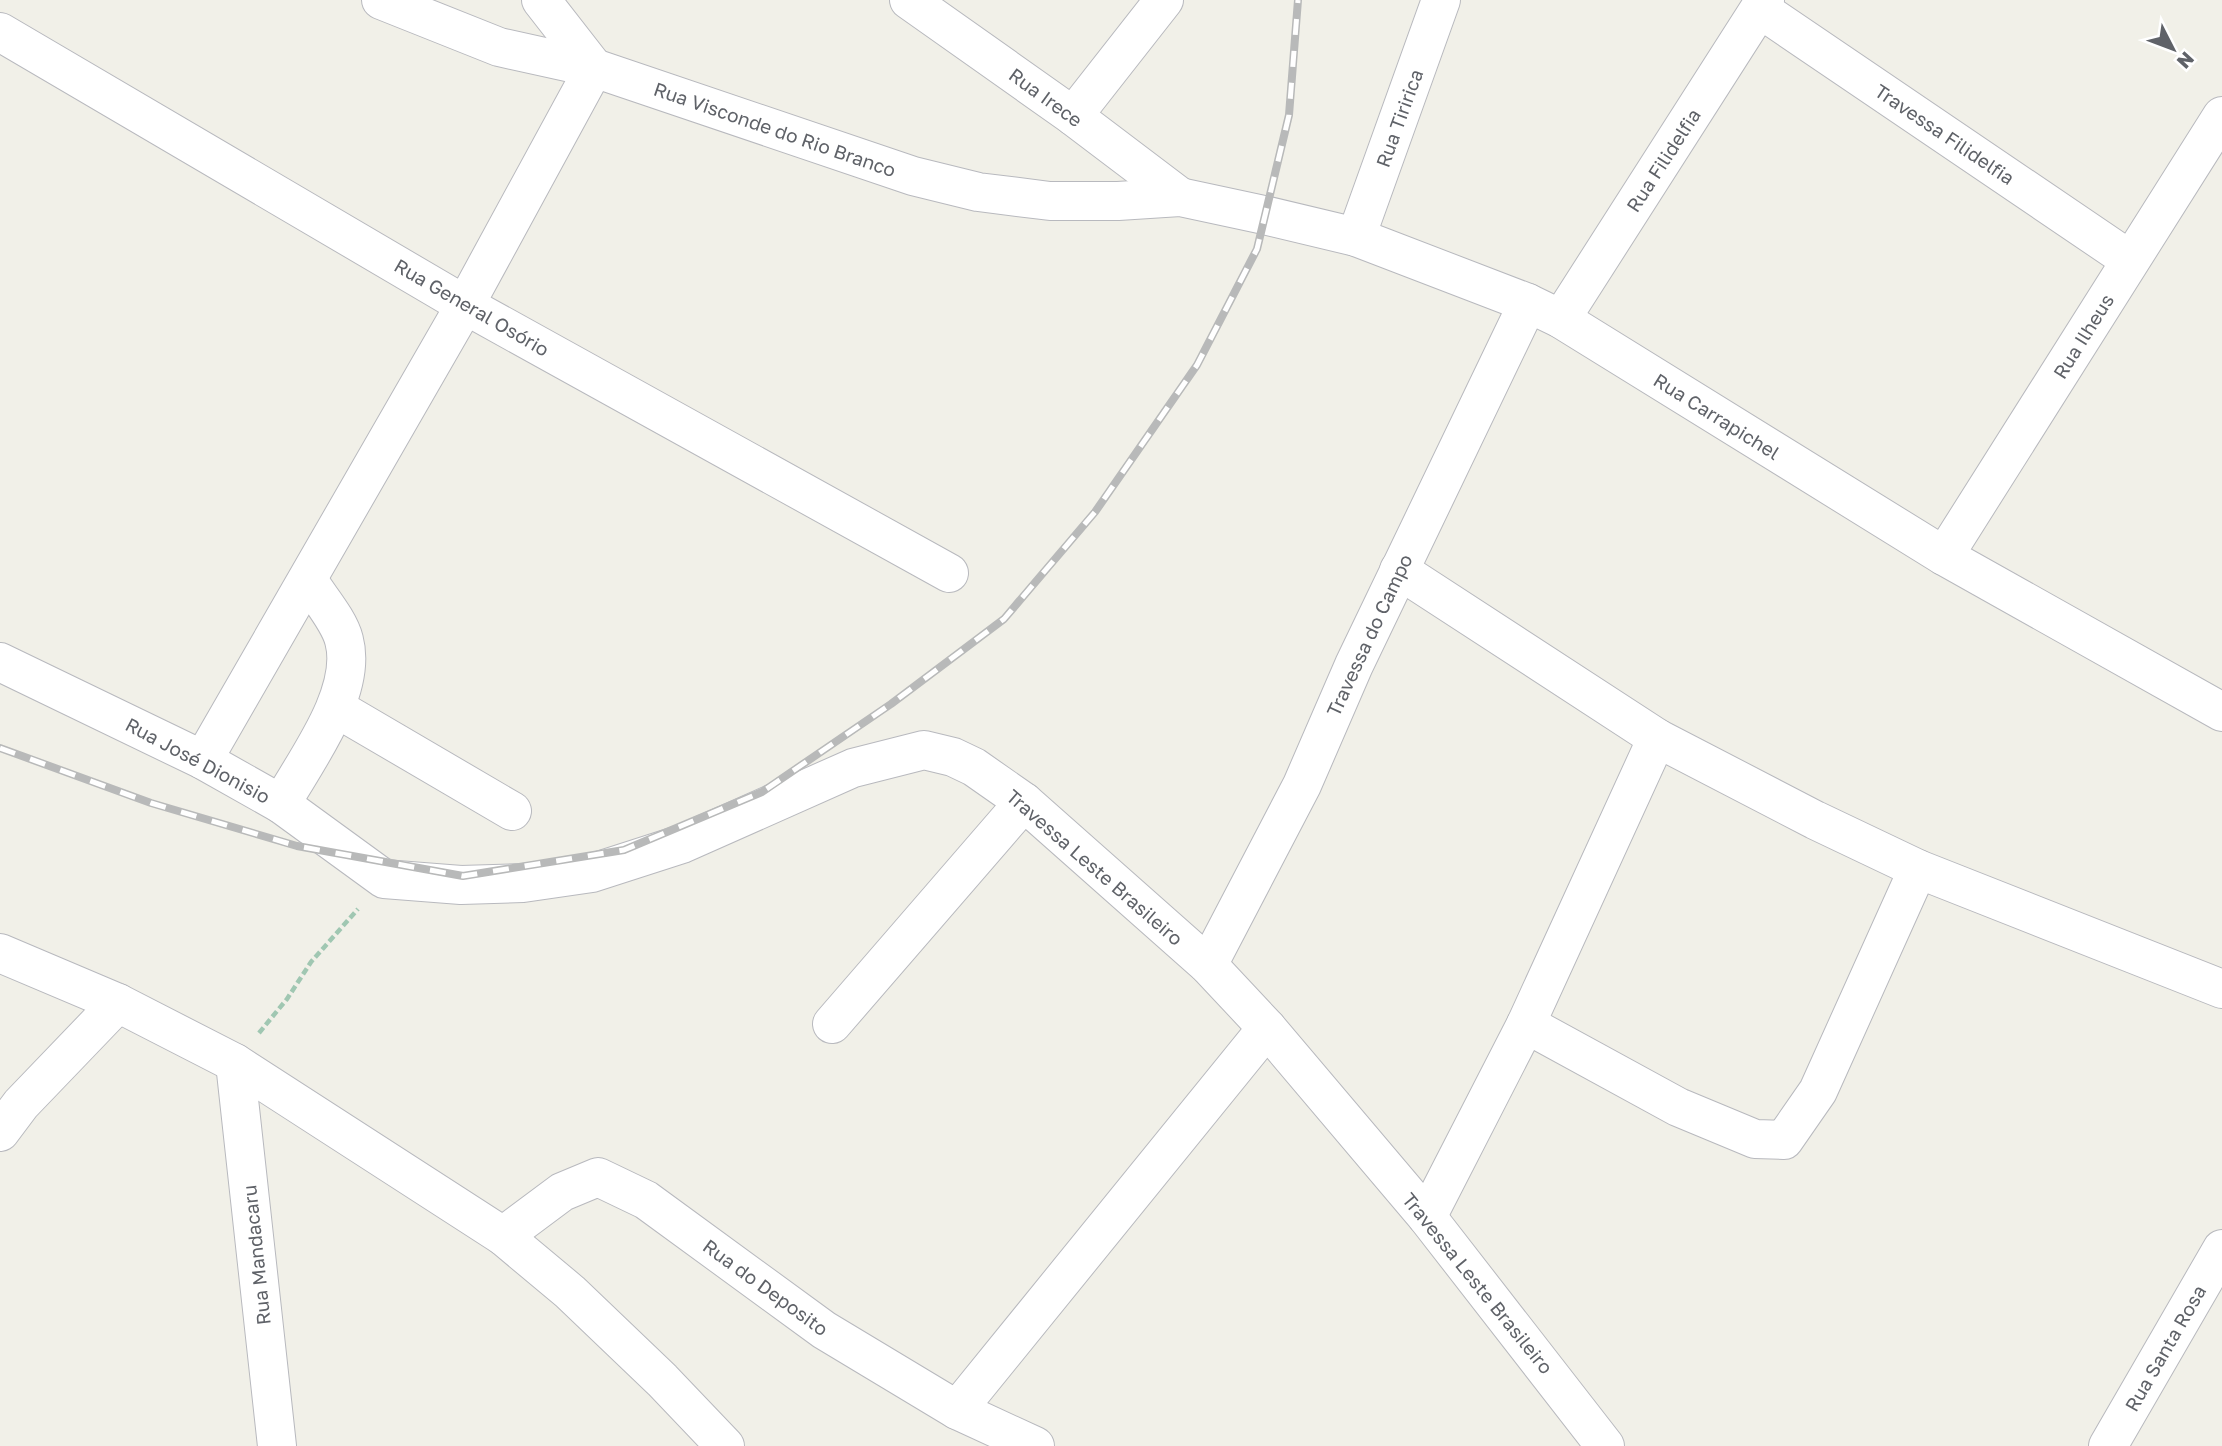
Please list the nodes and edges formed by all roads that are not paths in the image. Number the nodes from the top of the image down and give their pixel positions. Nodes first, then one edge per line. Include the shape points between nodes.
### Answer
1 (381, 0) edge
2 (541, 0) edge
3 (909, 0) edge
4 (1164, 0) edge
5 (1441, 0) edge
6 (1762, 4) edge
7 (0, 32) edge
8 (594, 68) junction
9 (1073, 116) junction
10 (2222, 116) edge
11 (1180, 197) junction
12 (1356, 237) junction
13 (2130, 260) junction
14 (1528, 303) junction
15 (465, 305) junction
16 (1562, 319) junction
17 (1944, 556) junction
18 (1399, 570) junction
19 (949, 573) dead end
20 (308, 580) junction
21 (0, 662) edge
22 (336, 708) junction
23 (2222, 712) edge
24 (1657, 738) junction
25 (203, 760) junction
26 (1024, 803) junction
27 (281, 804) junction
28 (512, 811) dead end
29 (1918, 869) junction
30 (384, 879) joint
31 (0, 953) edge
32 (1208, 965) junction
33 (2222, 989) edge
34 (118, 1003) junction
35 (832, 1024) dead end
36 (1526, 1024) junction
37 (1267, 1028) junction
38 (235, 1063) junction
39 (0, 1132) edge
40 (1427, 1217) junction
41 (503, 1236) junction
42 (2222, 1250) edge
43 (957, 1410) junction
44 (277, 1446) edge
45 (725, 1446) edge
46 (1035, 1446) edge
47 (1605, 1446) edge
48 (2108, 1446) edge

1 - 8 street, Rua Visconde do Rio Branco via 499,47
2 - 8 street
3 - 9 street, Rua Irece
4 - 9 street
5 - 12 street, Rua Tiririca
6 - 13 street, Travessa Filidelfia
6 - 16 street, Rua Filidelfia
7 - 15 street, Rua General Osório
8 - 11 street, Rua Visconde do Rio Branco via 913,176 978,192 1050,201
8 - 15 street
9 - 11 street, Rua Irece
10 - 13 street, Rua Ilheus
11 - 12 street, Rua Carrapichel
12 - 14 street, Rua Carrapichel
13 - 17 street, Rua Ilheus
14 - 16 street, Rua Carrapichel
14 - 18 street, Travessa do Campo
15 - 19 street, Rua General Osório
15 - 20 street
16 - 17 street, Rua Carrapichel
17 - 23 street, Rua Carrapichel
18 - 24 street
18 - 32 street, Travessa do Campo via 1302,785
20 - 22 street via 344,637 347,655
20 - 25 street
21 - 25 street, Rua José Dionisio
22 - 27 street
22 - 28 street
24 - 29 street
24 - 36 street
25 - 27 street, Rua José Dionisio
26 - 30 street, Travessa Leste Brasileiro via 974,767 924,750 852,768 682,844 592,873 474,885
26 - 32 street, Travessa Leste Brasileiro
26 - 35 street
27 - 30 street, Rua José Dionisio
29 - 33 street
29 - 36 street via 1818,1091 1784,1140 1755,1139 1678,1107
31 - 34 street
32 - 37 street, Travessa Leste Brasileiro
34 - 38 street
34 - 39 street
36 - 40 street
37 - 40 street, Travessa Leste Brasileiro
37 - 43 street
38 - 41 street
38 - 44 street, Rua Mandacaru
40 - 47 street, Travessa Leste Brasileiro
41 - 43 street, Rua do Deposito via 562,1192 598,1177 646,1200 824,1330
41 - 45 street via 570,1292
42 - 48 street, Rua Santa Rosa
43 - 46 street, Rua do Deposito

